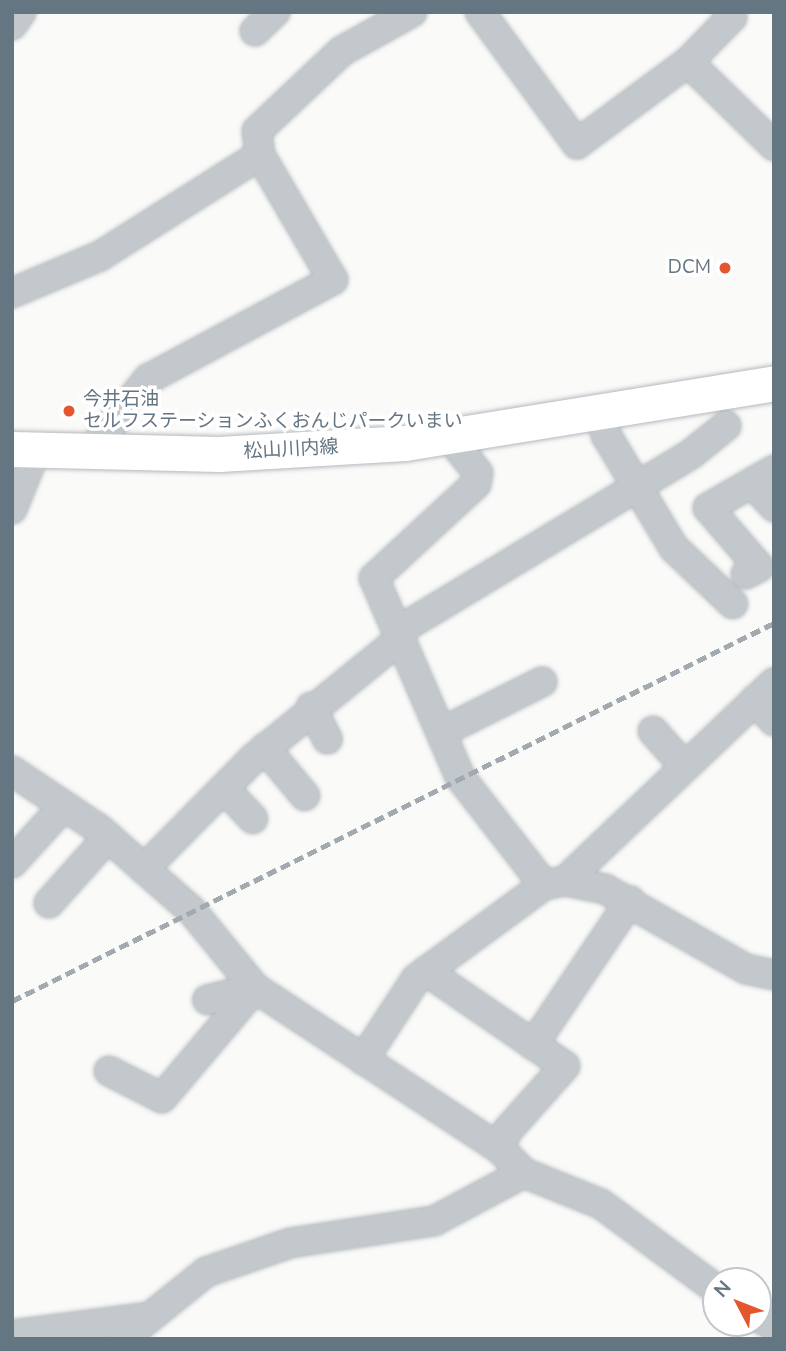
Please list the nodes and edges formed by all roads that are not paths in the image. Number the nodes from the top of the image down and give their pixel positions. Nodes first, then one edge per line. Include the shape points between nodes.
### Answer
1 (21, 12) edge
2 (412, 12) edge
3 (480, 12) edge
4 (728, 12) edge
5 (12, 25) edge
6 (688, 62) junction
7 (774, 146) edge
8 (260, 155) junction
9 (12, 293) edge
10 (772, 385) edge
11 (601, 415) junction
12 (726, 426) dead end
13 (450, 439) junction
14 (24, 449) edge
15 (92, 449) junction
16 (763, 477) edge
17 (634, 484) junction
18 (774, 507) edge
19 (12, 509) edge
20 (746, 574) dead end
21 (733, 604) dead end
22 (399, 635) junction
23 (542, 682) dead end
24 (767, 701) edge
25 (312, 707) junction
26 (653, 731) dead end
27 (442, 732) junction
28 (327, 739) dead end
29 (265, 748) junction
30 (684, 766) junction
31 (12, 771) edge
32 (224, 788) junction
33 (294, 792) dead end
34 (63, 807) junction
35 (253, 819) dead end
36 (108, 837) junction
37 (12, 863) edge
38 (144, 869) junction
39 (554, 883) junction
40 (630, 901) junction
41 (49, 903) dead end
42 (426, 971) junction
43 (774, 975) edge
44 (255, 988) junction
45 (207, 1000) dead end
46 (533, 1045) junction
47 (363, 1060) junction
48 (109, 1071) dead end
49 (499, 1148) junction
50 (524, 1173) junction
51 (702, 1279) edge
52 (148, 1317) junction
53 (12, 1335) edge
54 (123, 1339) edge

1 - 5 street
2 - 8 street via 342,51 303,85 257,131
3 - 6 street via 578,144
4 - 6 street via 732,17
6 - 7 street
8 - 9 street via 100,256
8 - 15 street via 333,279 148,379
10 - 11 main road, 松山川内線
11 - 13 main road, 松山川内線
11 - 17 street
12 - 17 street
13 - 15 main road, 松山川内線 via 219,454
13 - 22 street via 478,473 476,484 374,578
14 - 15 main road, 松山川内線
14 - 19 street
16 - 18 street
16 - 20 street via 708,508 759,567
17 - 21 street via 674,548
17 - 22 street
22 - 25 street
22 - 27 street
23 - 27 street
24 - 30 street via 726,710
25 - 28 street
25 - 29 street
26 - 30 street
27 - 39 street via 460,777
29 - 32 street
29 - 33 street
30 - 39 street
31 - 34 street
32 - 35 street
32 - 38 street
34 - 36 street
34 - 37 street
36 - 38 street
36 - 41 street
38 - 44 street via 192,911
39 - 40 street
39 - 42 street
40 - 43 street via 746,969
40 - 46 street
42 - 46 street
42 - 47 street via 402,993
44 - 45 street
44 - 47 street
44 - 48 street via 162,1098
46 - 49 street via 565,1066 508,1130
47 - 49 street
49 - 50 street
50 - 51 street via 601,1204
50 - 52 street via 434,1222 290,1243 206,1272
52 - 53 street
52 - 54 street

